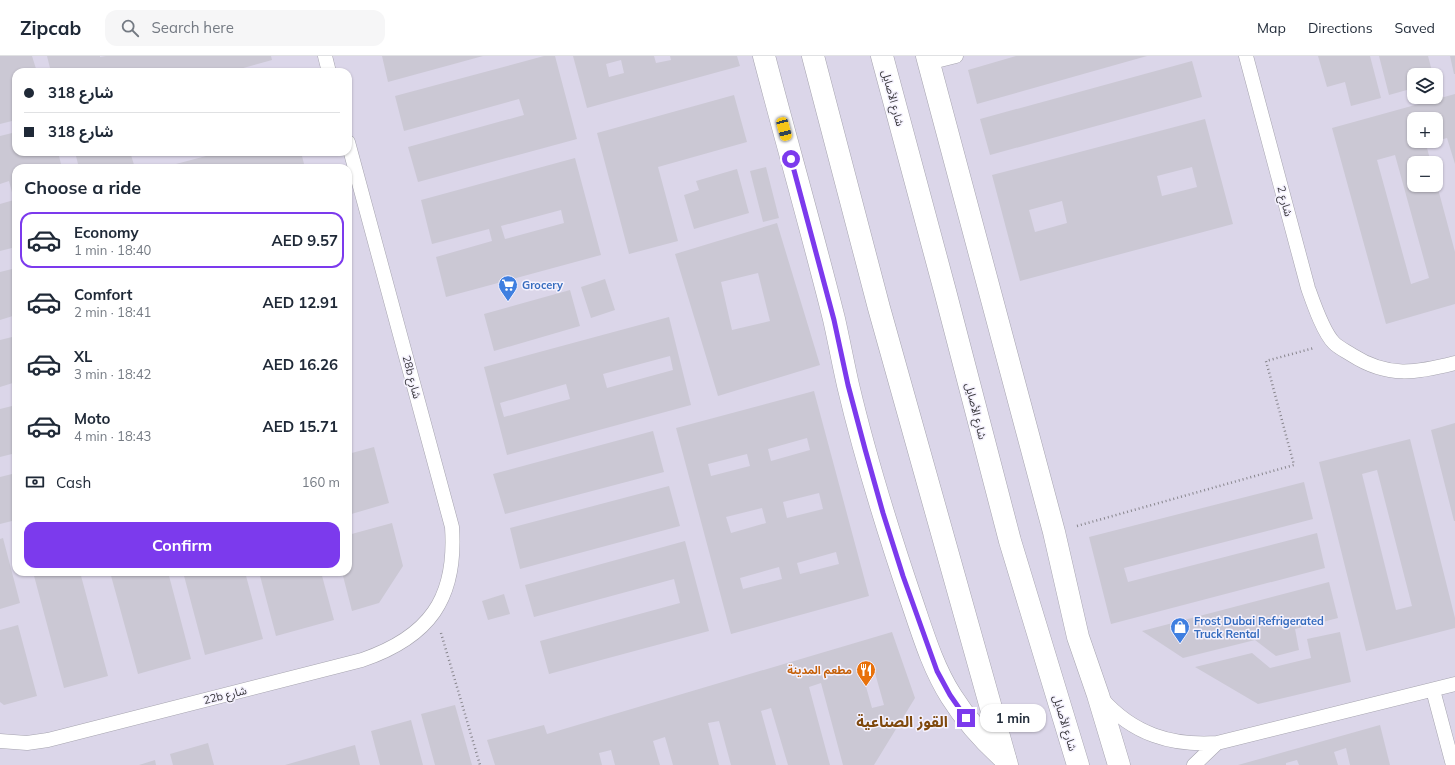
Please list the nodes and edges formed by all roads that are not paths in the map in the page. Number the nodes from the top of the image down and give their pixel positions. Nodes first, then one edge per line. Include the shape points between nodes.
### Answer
1 (325, 56) edge
2 (764, 56) edge
3 (812, 56) edge
4 (882, 56) edge
5 (956, 56) edge
6 (1246, 56) edge
7 (928, 60) edge
8 (328, 68) edge
9 (352, 156) edge
10 (1455, 363) edge
11 (435, 612) joint
12 (1455, 684) edge
13 (1433, 690) junction
14 (1098, 695) junction
15 (0, 741) edge
16 (1217, 743) junction
17 (1006, 762) edge
18 (1078, 765) edge
19 (1119, 765) edge
20 (1194, 765) edge
21 (1453, 765) edge

1 - 8 lane
2 - 17 street via 834,320 865,449 903,576 937,671 950,695 966,718
3 - 17 street via 879,308
4 - 18 street, شارع الأصايل via 1010,541
5 - 7 lane
6 - 10 lane, شارع 2 via 1308,288 1322,324 1333,342 1361,361 1395,371 1412,372
7 - 14 street via 1054,532 1078,637
9 - 11 lane, 28b شارع via 452,527 454,545 449,579
11 - 15 lane, 22b شارع via 427,622 400,643 362,660 48,740 27,743
12 - 13 lane
13 - 16 lane
13 - 21 lane
14 - 16 lane via 1122,718 1151,735 1184,743
14 - 19 street
16 - 20 lane

